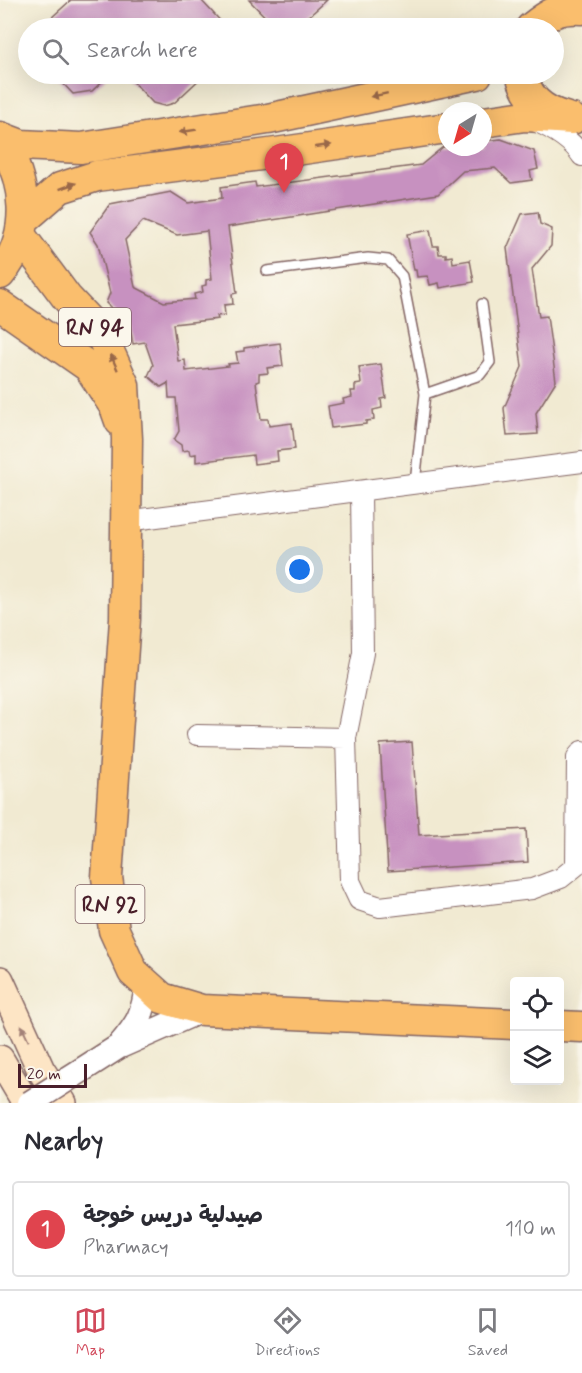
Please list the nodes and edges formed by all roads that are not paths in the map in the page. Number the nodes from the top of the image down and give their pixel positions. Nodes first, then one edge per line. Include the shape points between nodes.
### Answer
1 (582, 9) edge
2 (544, 18) edge
3 (430, 84) edge
4 (524, 84) edge
5 (525, 116) junction
6 (577, 118) edge
7 (492, 121) edge
8 (438, 129) edge
9 (0, 139) edge
10 (582, 156) edge
11 (21, 228) junction
12 (267, 271) dead end
13 (0, 274) edge
14 (482, 304) dead end
15 (0, 305) edge
16 (424, 394) junction
17 (127, 439) junction
18 (582, 462) edge
19 (415, 483) junction
20 (361, 491) junction
21 (126, 521) junction
22 (197, 735) dead end
23 (346, 738) junction
24 (582, 750) edge
25 (0, 980) edge
26 (147, 984) junction
27 (202, 1010) junction
28 (510, 1024) edge
29 (564, 1026) edge
30 (582, 1027) edge
31 (118, 1047) junction
32 (0, 1059) edge
33 (28, 1103) edge
34 (63, 1103) edge

1 - 2 main road via 568,8
3 -> 9 main road via 268,118 81,148 21,145
4 - 6 main road via 536,103 552,114
5 - 6 main road
5 - 7 main road
5 - 10 street via 555,130
11 -> 8 main road via 60,188 97,176
9 - 11 main road via 19,176 23,198
11 - 13 main road via 7,266
17 -> 11 main road, RN 94 via 124,385 101,334 67,298
12 - 16 lane via 368,258 388,260 402,276
14 - 16 lane via 490,362 480,375
15 - 17 main road, RN 94 via 89,367 115,407
16 - 19 lane
17 - 21 main road, RN 92
18 - 19 street
19 - 20 street
20 - 21 street
20 - 23 street via 363,653
21 - 26 main road, RN 92 via 125,619 107,877 114,930 133,972
22 - 23 street
23 - 24 street via 350,881 359,900 380,907 532,889 561,878 576,866 577,757
34 -> 25 main road via 42,1070
26 - 27 main road, RN 92 via 162,998
26 - 31 street via 145,1004 136,1026
27 - 28 main road, RN 92
27 - 31 street
29 - 30 main road
31 - 33 street, bridge
32 - 33 main road

